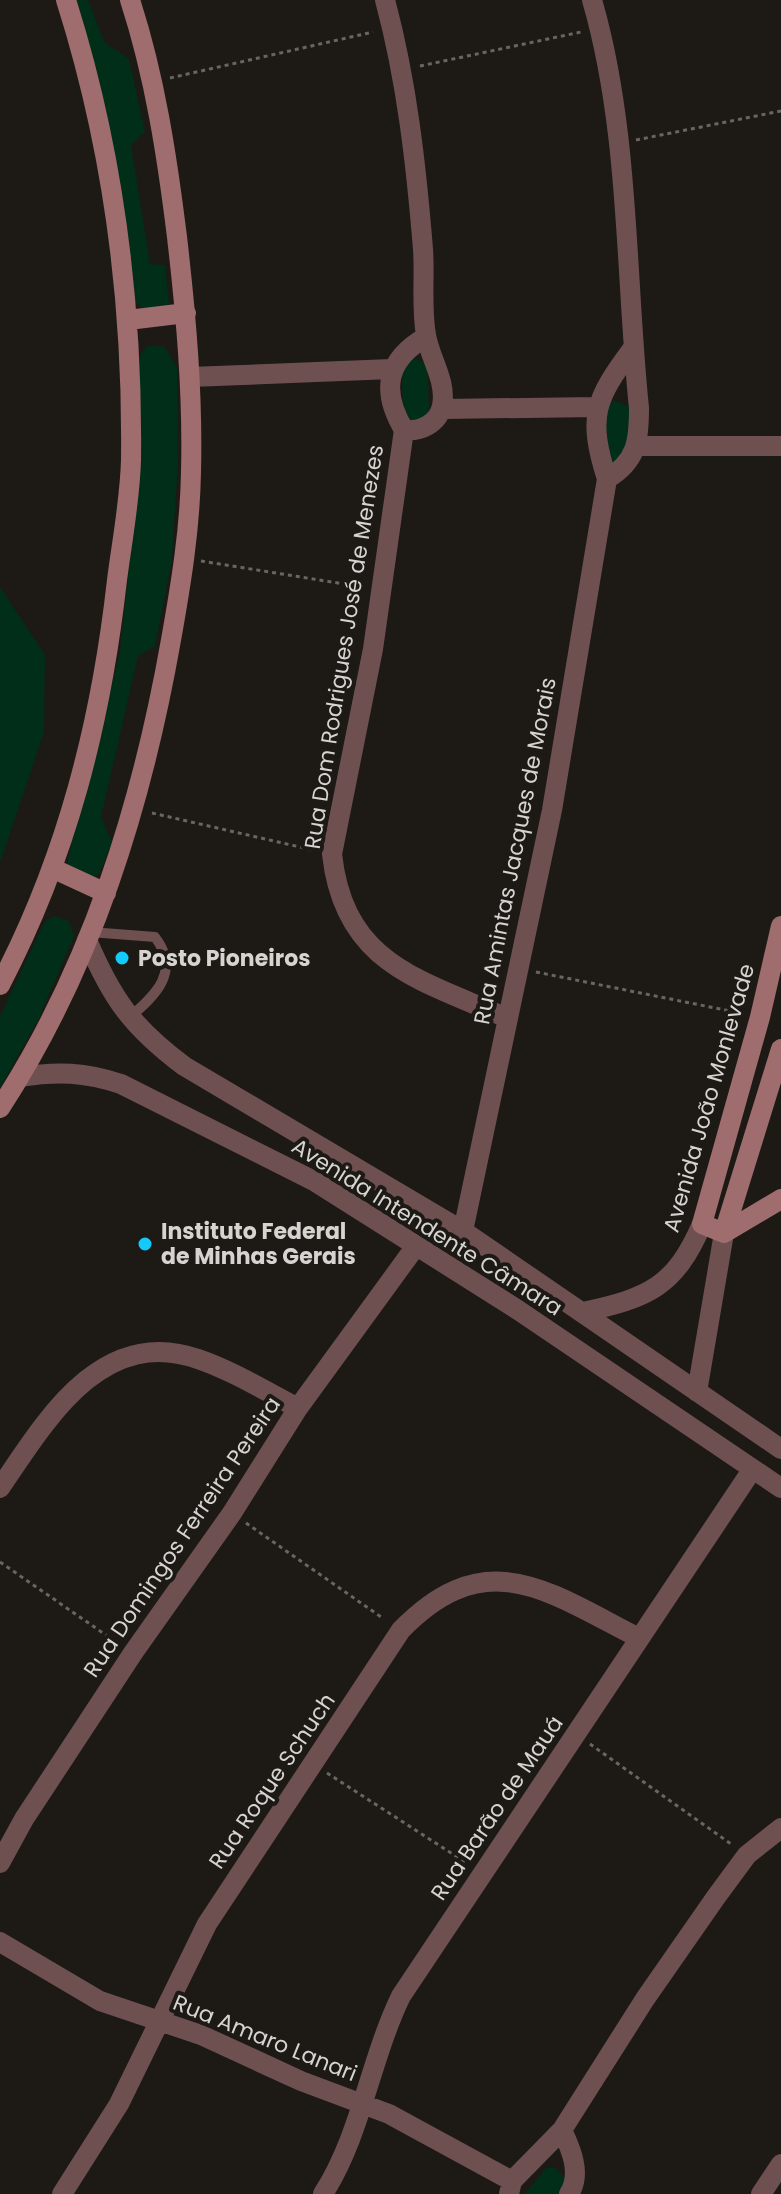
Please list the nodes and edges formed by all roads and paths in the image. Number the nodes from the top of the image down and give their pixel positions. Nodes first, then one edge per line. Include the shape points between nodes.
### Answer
1 (66, 0) edge
2 (130, 0) edge
3 (385, 0) edge
4 (592, 0) edge
5 (392, 27) junction
6 (600, 27) junction
7 (403, 70) junction
8 (154, 82) junction
9 (781, 111) edge
10 (617, 143) junction
11 (186, 313) junction
12 (128, 320) junction
13 (426, 337) junction
14 (633, 348) junction
15 (392, 369) junction
16 (190, 377) junction
17 (597, 407) junction
18 (442, 409) junction
19 (404, 430) junction
20 (638, 446) junction
21 (781, 446) edge
22 (607, 479) junction
23 (185, 558) junction
24 (381, 590) junction
25 (135, 809) junction
26 (332, 854) junction
27 (54, 869) junction
28 (106, 893) junction
29 (781, 926) edge
30 (89, 936) junction
31 (521, 969) junction
32 (0, 985) edge
33 (760, 1017) junction
34 (507, 1018) junction
35 (128, 1019) junction
36 (780, 1058) edge
37 (20, 1077) junction
38 (0, 1108) edge
39 (331, 1153) junction
40 (314, 1181) junction
41 (781, 1199) edge
42 (702, 1224) junction
43 (463, 1231) junction
44 (724, 1233) junction
45 (416, 1246) junction
46 (539, 1281) junction
47 (518, 1310) junction
48 (583, 1312) junction
49 (697, 1392) junction
50 (298, 1408) junction
51 (781, 1449) edge
52 (752, 1470) junction
53 (0, 1488) edge
54 (781, 1488) edge
55 (232, 1513) junction
56 (0, 1562) edge
57 (401, 1630) junction
58 (639, 1638) junction
59 (133, 1653) junction
60 (577, 1735) junction
61 (314, 1765) junction
62 (781, 1828) edge
63 (747, 1855) junction
64 (0, 1863) edge
65 (481, 1872) junction
66 (0, 1942) edge
67 (159, 2020) junction
68 (360, 2102) junction
69 (562, 2130) junction
70 (781, 2164) edge
71 (510, 2188) edge
72 (575, 2192) edge
73 (62, 2194) edge
74 (323, 2194) edge
75 (761, 2194) edge

1 - 12 main road via 106,156
2 - 8 main road
3 - 5 street
4 - 6 street
5 - 7 street
5 - 8 path
6 - 7 path
6 - 10 street
7 - 13 street via 421,224
8 - 11 main road
9 - 10 path
10 - 14 street
11 - 12 main road
11 - 16 main road
12 - 27 main road via 131,463 112,624 97,715
13 - 15 street via 401,353
13 - 18 street via 441,380
14 - 17 street
14 - 20 street
15 - 16 street
15 - 19 street, Rua Dom Rodrigues José de Menezes via 394,403
16 - 23 main road
17 - 18 street
17 - 22 street, Rua Amintas Jacques de Morais
18 - 19 street, Rua Dom Rodrigues José de Menezes via 426,427
19 - 24 street, Rua Dom Rodrigues José de Menezes
20 - 21 street
20 - 22 street via 627,464
22 - 31 street, Rua Amintas Jacques de Morais
23 - 24 path
23 - 25 main road
24 - 26 street, Rua Dom Rodrigues José de Menezes
25 - 26 path
25 - 28 main road
26 - 34 street, Rua Dom Rodrigues José de Menezes via 338,895 365,943 412,976
27 - 28 main road
27 - 32 main road
28 - 30 main road
29 - 33 main road, Avenida João Monlevade
30 - 35 street, Avenida Intendente Câmara via 109,989
30 - 35 lane via 155,937 161,945 165,982
30 - 37 main road
31 - 33 path
31 - 34 street, Rua Amintas Jacques de Morais
33 - 42 main road, Avenida João Monlevade
34 - 43 street, Rua Amintas Jacques de Morais
35 - 39 street, Avenida Intendente Câmara via 184,1066
36 - 44 main road
37 - 38 main road
37 - 40 street, Avenida Intendente Câmara via 69,1072 121,1084
39 - 40 street
39 - 43 street, Avenida Intendente Câmara
40 - 45 street, Avenida Intendente Câmara
41 - 44 main road
42 - 44 main road
42 - 48 street, Avenida João Monlevade via 667,1281 645,1296
43 - 46 street, Avenida Intendente Câmara
44 - 49 street
45 - 47 street, Avenida Intendente Câmara
45 - 50 street, Rua Domingos Ferreira Pereira
46 - 47 street
46 - 48 street, Avenida Intendente Câmara
47 - 52 street, Avenida Intendente Câmara
48 - 49 street, Avenida Intendente Câmara
49 - 51 street, Avenida Intendente Câmara
50 - 53 street via 186,1355 158,1352 120,1358 71,1392
50 - 55 street, Rua Domingos Ferreira Pereira
52 - 54 street, Avenida Intendente Câmara
52 - 58 street, Rua Barão de Mauá
55 - 57 path
55 - 59 street, Rua Domingos Ferreira Pereira
56 - 59 path
57 - 58 street, Rua Roque Schuch via 447,1592 474,1583 512,1582 545,1592
57 - 61 street, Rua Roque Schuch
58 - 60 street, Rua Barão de Mauá
59 - 64 street, Rua Domingos Ferreira Pereira
60 - 63 path
60 - 65 street, Rua Barão de Mauá
61 - 65 path
61 - 67 street, Rua Roque Schuch via 207,1924
62 - 63 street
63 - 69 street via 645,1999
65 - 68 street, Rua Barão de Mauá via 401,1996
66 - 67 street, Rua Amaro Lanari via 90,1997
67 - 68 street, Rua Amaro Lanari
67 - 73 street, Rua Roque Schuch via 119,2104
68 - 71 street, Rua Amaro Lanari via 417,2128
68 - 74 street, Rua Barão de Mauá via 343,2158
69 - 71 street
69 - 72 street via 574,2164
70 - 75 street

